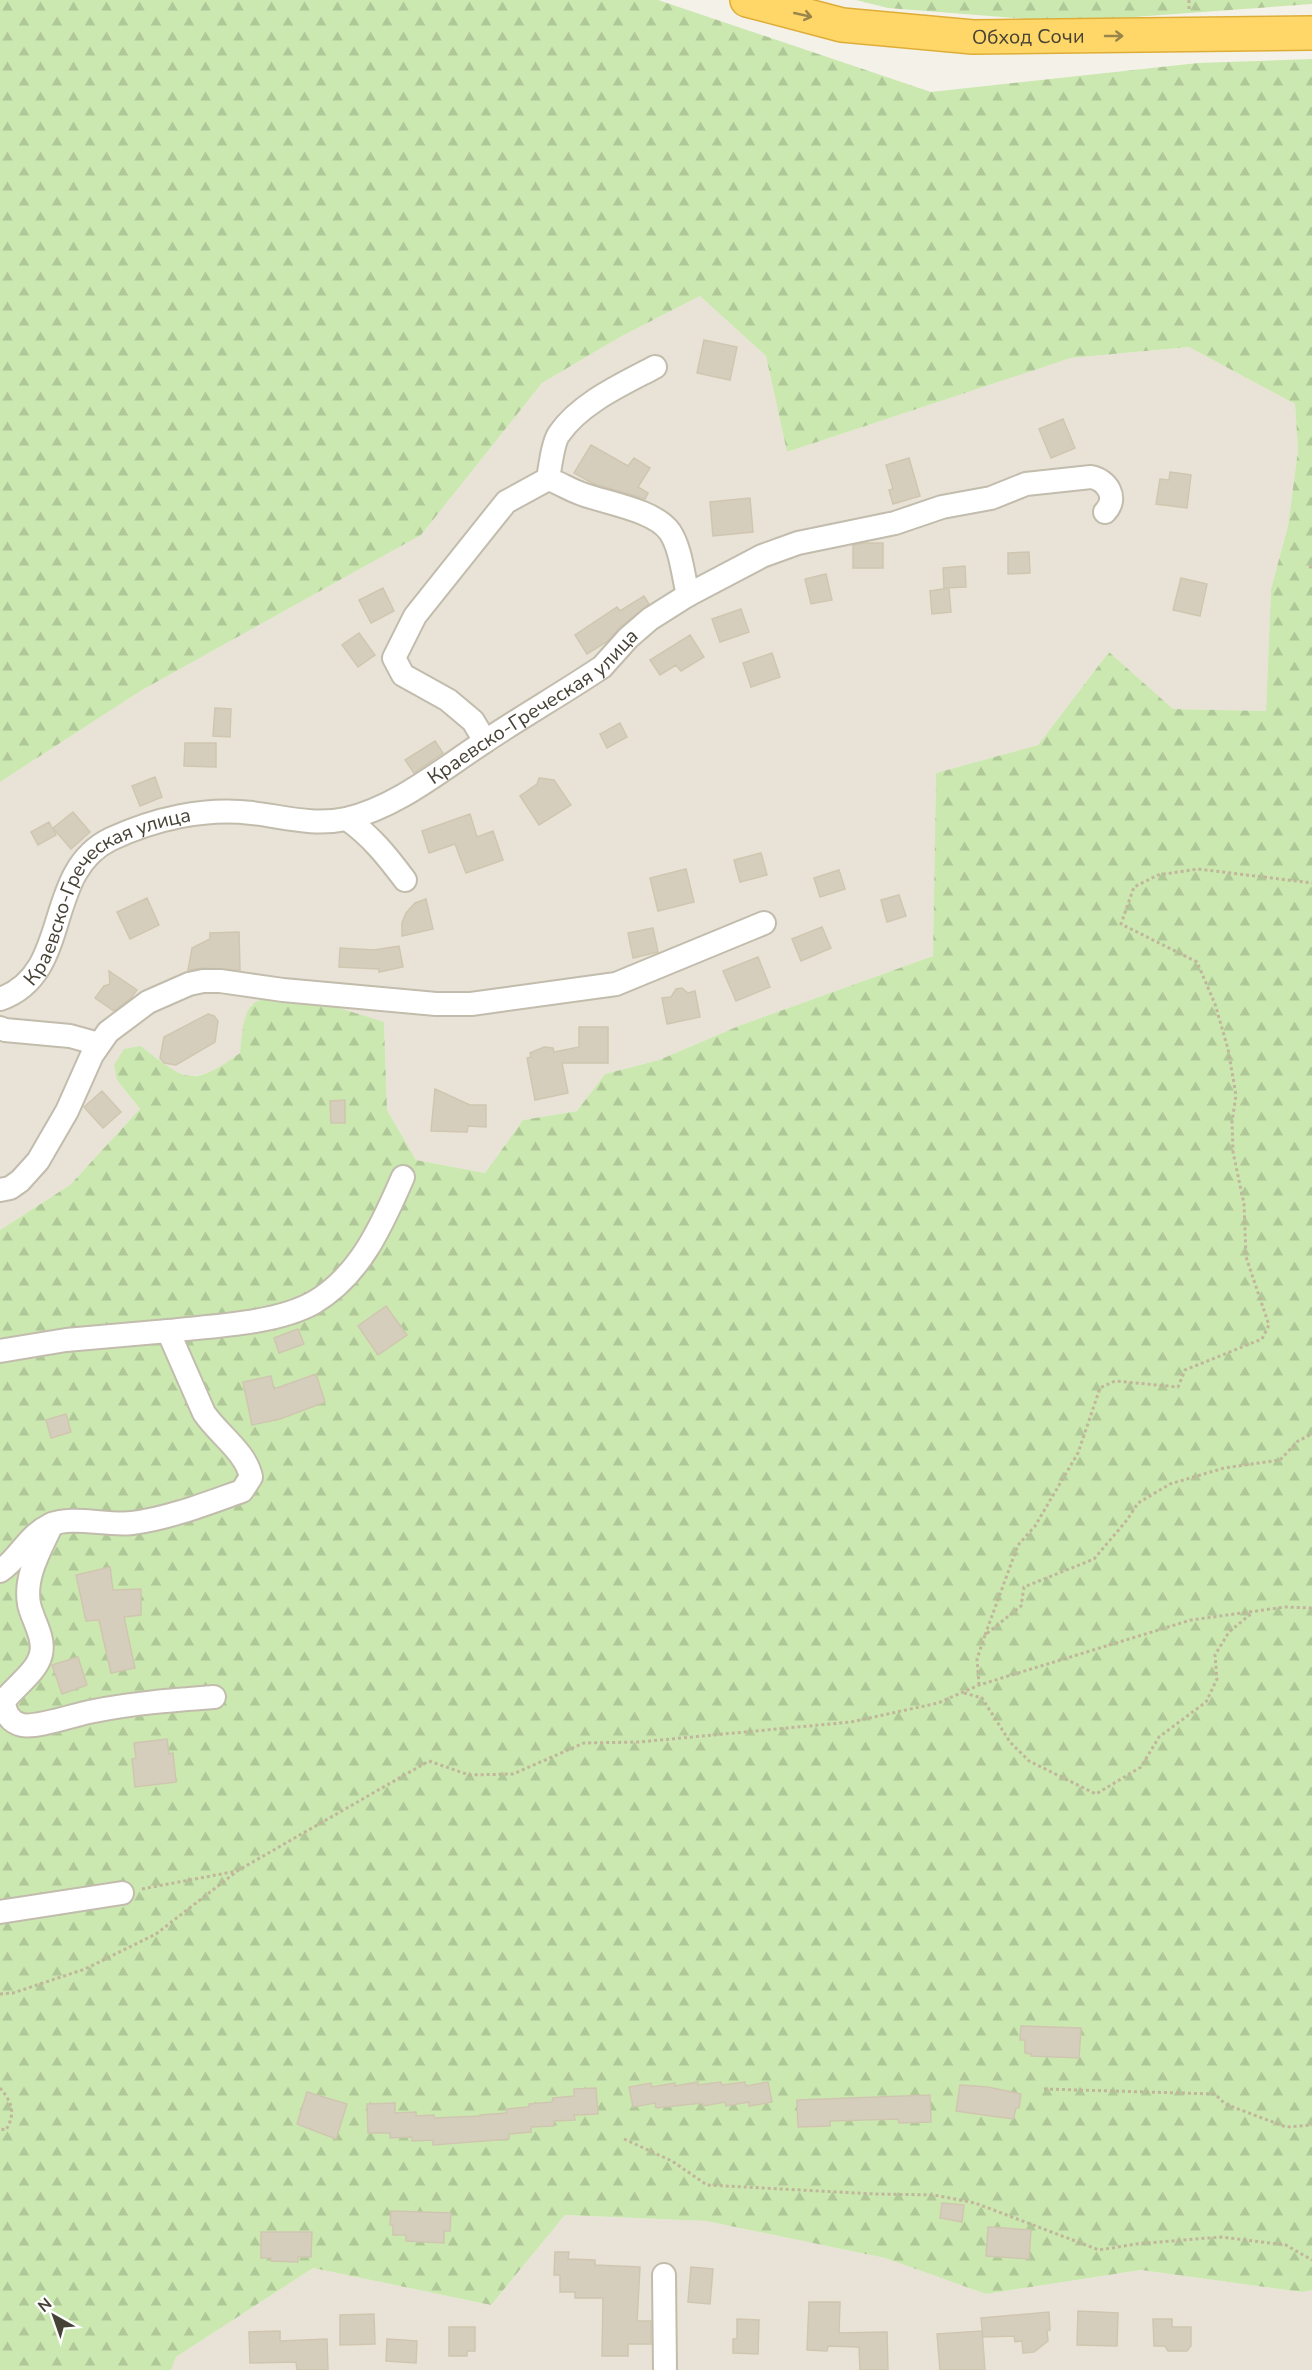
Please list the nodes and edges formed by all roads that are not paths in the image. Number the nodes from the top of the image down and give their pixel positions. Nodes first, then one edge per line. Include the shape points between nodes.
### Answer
1 (747, 0) edge
2 (1312, 33) edge
3 (655, 367) dead end
4 (548, 479) junction
5 (1105, 512) dead end
6 (688, 595) junction
7 (485, 741) junction
8 (347, 819) junction
9 (405, 880) dead end
10 (764, 923) dead end
11 (0, 999) edge
12 (0, 1028) edge
13 (99, 1044) junction
14 (403, 1178) dead end
15 (0, 1190) edge
16 (168, 1331) junction
17 (0, 1351) edge
18 (53, 1524) junction
19 (0, 1571) edge
20 (214, 1697) dead end
21 (122, 1893) road end
22 (0, 1912) edge
23 (664, 2275) dead end
24 (666, 2370) edge

1 -> 2 highway, Обход Сочи via 842,25 973,37
3 - 4 street via 609,391 557,435
4 - 6 street via 664,525 675,541
4 - 7 street via 506,502 416,616 394,658 403,675 448,700 474,721
5 - 6 street, Краевско-Греческая улица via 1111,495 1098,478 1026,484 991,498 798,543 762,556
6 - 7 street, Краевско-Греческая улица via 650,619 602,667
7 - 8 street, Краевско-Греческая улица via 394,800
8 - 9 street via 382,849
8 - 11 street, Краевско-Греческая улица via 321,823 221,810 153,824 110,840 91,852 72,877 43,962 34,975
10 - 13 street via 616,984 471,1004 203,981 148,1002 108,1032
12 - 13 street via 70,1036
13 - 15 street via 38,1161 20,1181
14 - 16 street via 360,1261 335,1287 312,1303 246,1322
16 - 17 street
16 - 18 street via 204,1413 244,1460 251,1477 247,1485 229,1496 136,1523
18 - 19 street via 38,1532
18 - 20 street via 32,1567 28,1586 42,1653 35,1667 4,1701 11,1719 21,1725 34,1725 154,1701
21 - 22 street
23 - 24 street

